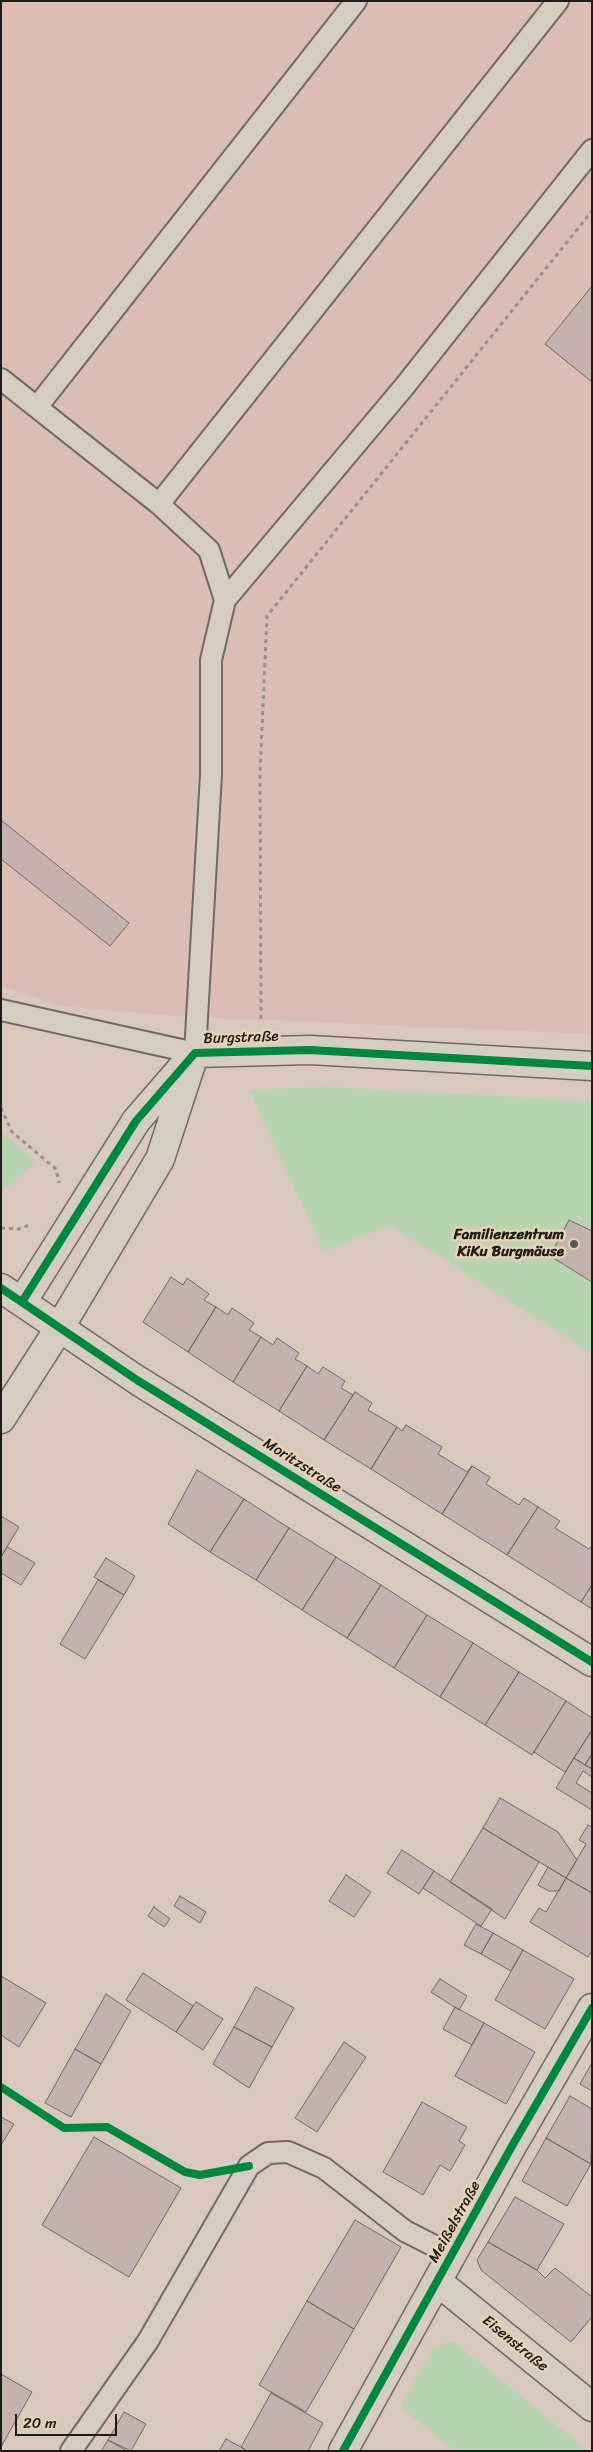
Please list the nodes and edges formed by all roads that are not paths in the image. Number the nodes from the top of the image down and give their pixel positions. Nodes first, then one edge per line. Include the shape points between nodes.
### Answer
1 (356, 1) edge
2 (558, 1) edge
3 (592, 150) edge
4 (1, 379) edge
5 (36, 407) junction
6 (159, 504) junction
7 (225, 600) junction
8 (1, 1010) edge
9 (194, 1053) junction
10 (592, 1066) edge
11 (11, 1295) edge
12 (60, 1327) junction
13 (1, 1420) edge
14 (592, 1662) edge
15 (592, 2008) edge
16 (452, 2255) junction
17 (438, 2282) junction
18 (592, 2407) edge
19 (71, 2451) edge
20 (343, 2451) edge

1 - 5 lane
2 - 6 lane
3 - 7 lane via 404,387
4 - 5 lane
5 - 6 lane
6 - 7 lane via 209,550
7 - 9 lane via 212,660 211,774
8 - 9 lane
9 - 10 street, Burgstraße via 310,1050
9 - 11 street, Burgstraße via 136,1120 65,1213
9 - 12 street, Burgstraße via 160,1159
11 - 12 street, Moritzstraße
12 - 13 street, Burgstraße
12 - 14 street, Moritzstraße via 137,1380
15 - 16 street, Meißelstraße
16 - 17 street, Meißelstraße
16 - 19 lane via 405,2231 324,2168 288,2152 268,2152 249,2166 148,2341
17 - 18 street, Eisenstraße
17 - 20 street, Meißelstraße

